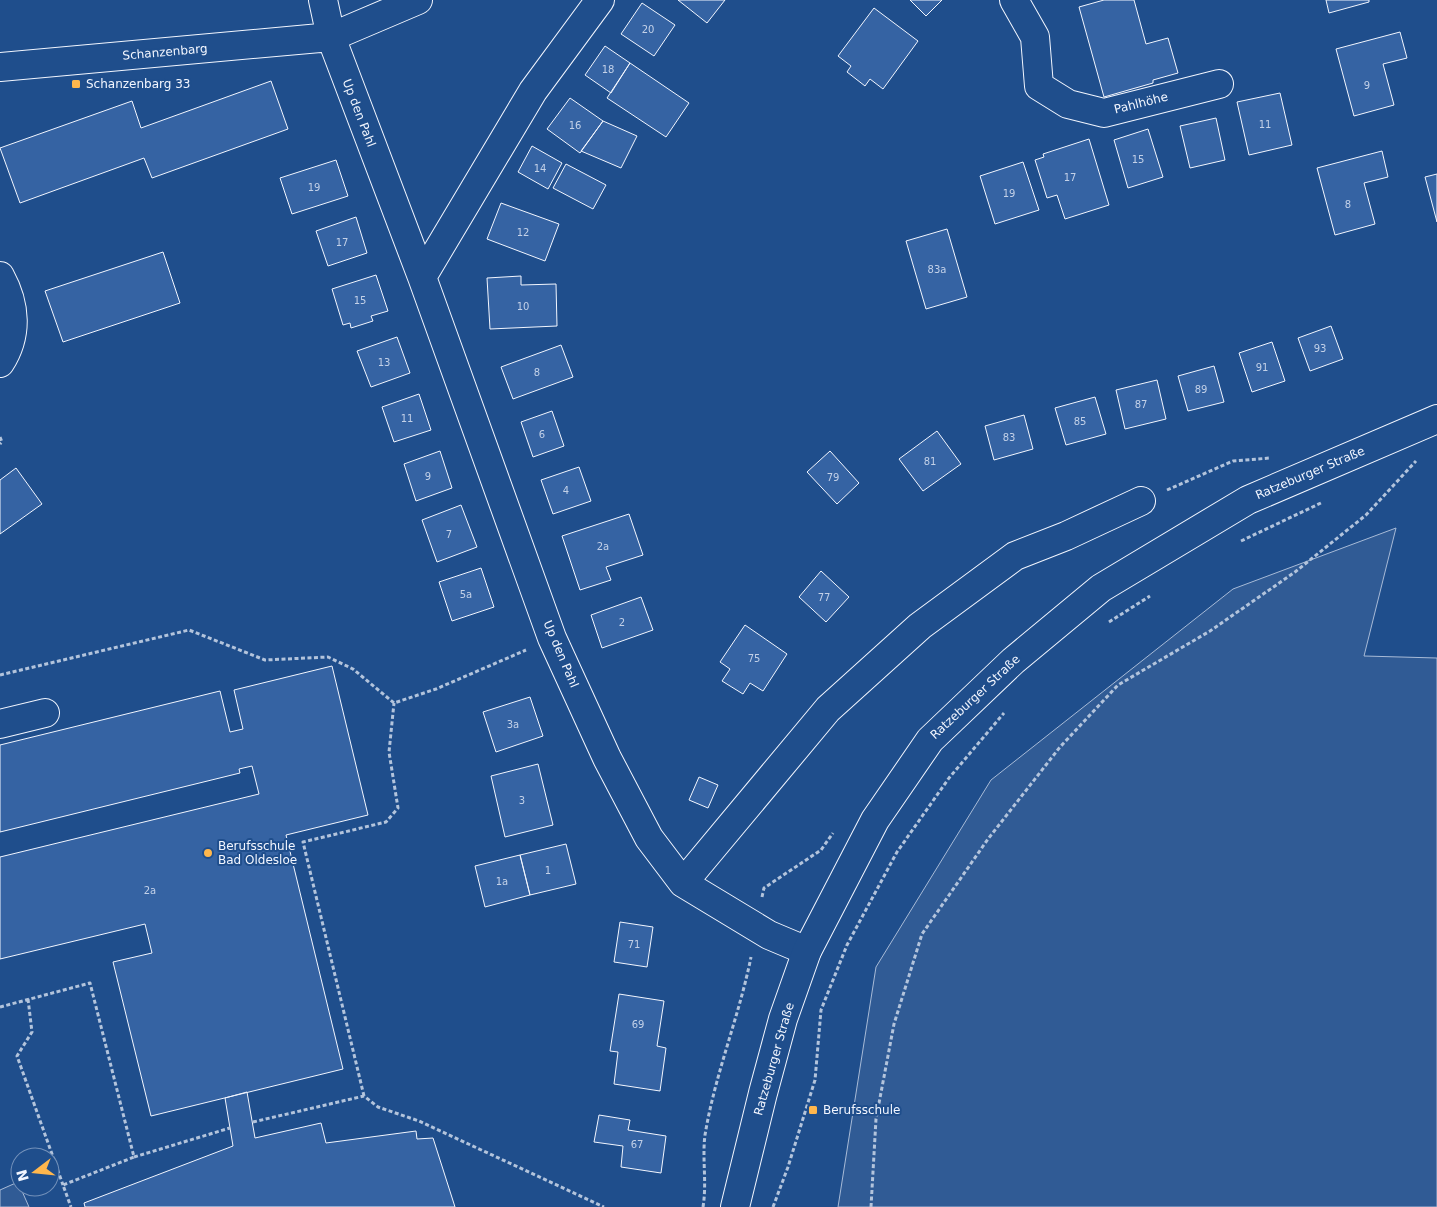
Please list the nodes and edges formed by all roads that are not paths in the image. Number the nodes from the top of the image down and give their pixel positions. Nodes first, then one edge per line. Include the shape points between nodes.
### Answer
1 (323, 0) edge
2 (418, 0) edge
3 (600, 0) edge
4 (1014, 0) edge
5 (331, 37) junction
6 (0, 67) edge
7 (1219, 84) dead end
8 (0, 276) edge
9 (422, 276) junction
10 (0, 363) edge
11 (1437, 419) edge
12 (1142, 501) road end
13 (45, 713) dead end
14 (0, 724) edge
15 (683, 883) junction
16 (806, 951) junction
17 (735, 1207) edge

1 - 5 street, Up den Pahl
2 - 5 street
3 - 9 street via 533,91
4 - 7 street, Pahlhöhe via 1035,37 1039,86 1068,104 1104,112
5 - 6 street, Schanzenbarg
5 - 9 street, Up den Pahl
8 - 10 street via 11,301 13,331 8,351
9 - 15 street, Up den Pahl via 552,638 649,838
11 - 16 street, Ratzeburger Straße via 1248,500 1101,588 1012,661 930,740 875,820
12 - 15 street via 1015,556 920,626 828,709
13 - 14 street
15 - 16 street, Up den Pahl via 769,935
16 - 17 street, Ratzeburger Straße via 765,1084

